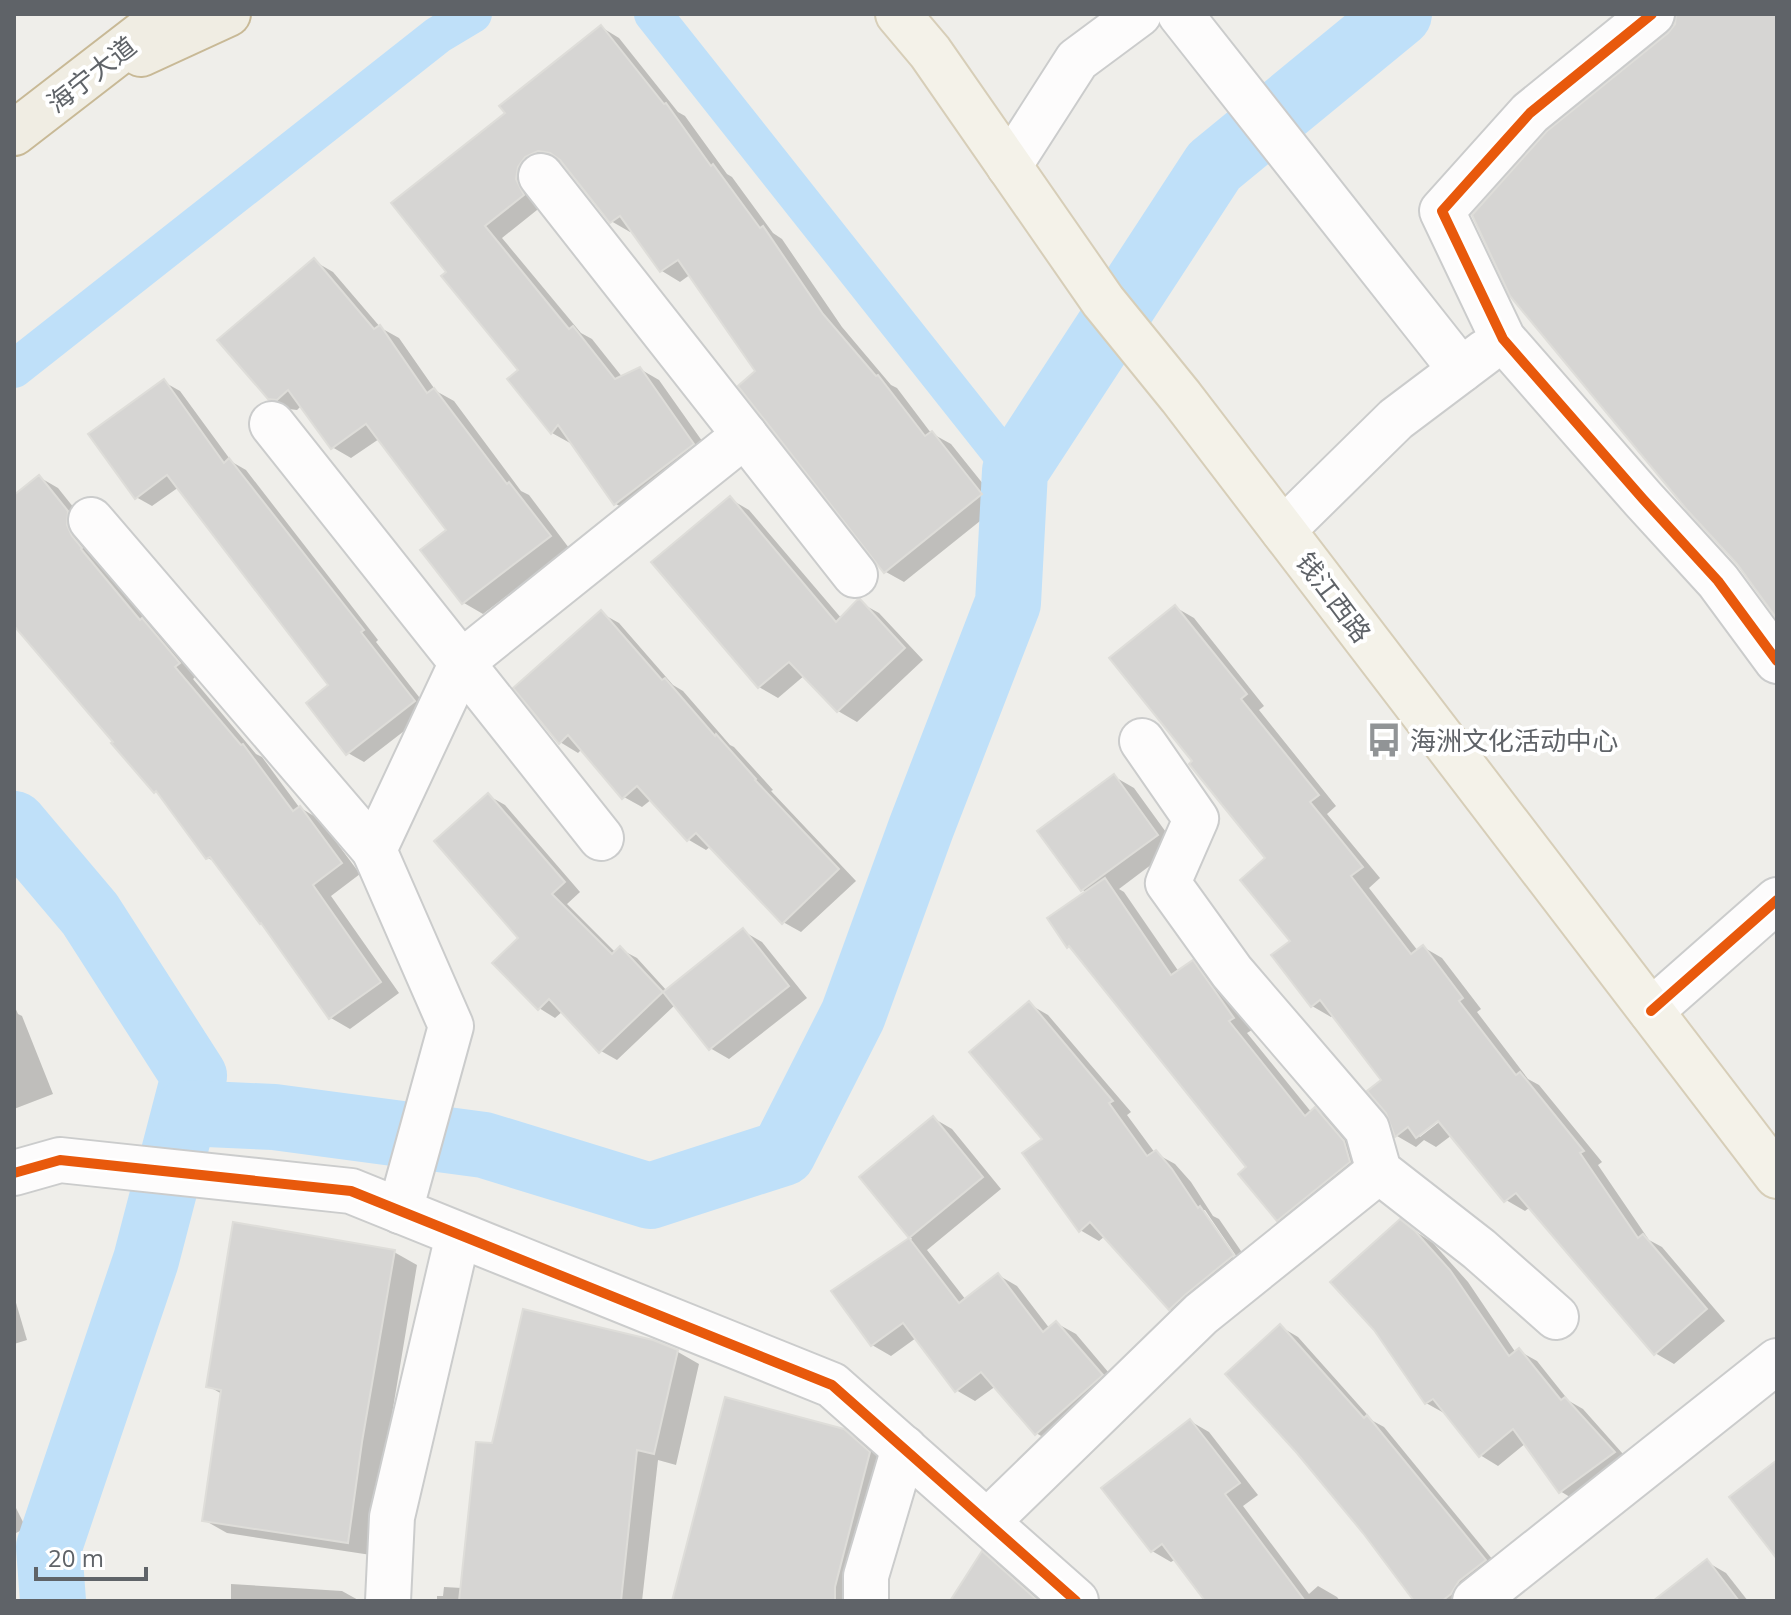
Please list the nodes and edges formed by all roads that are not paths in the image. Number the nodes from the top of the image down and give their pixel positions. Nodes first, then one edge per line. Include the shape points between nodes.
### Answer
1 (168, 14) edge
2 (228, 14) edge
3 (898, 14) edge
4 (1139, 14) edge
5 (1180, 14) edge
6 (1652, 14) edge
7 (77, 84) junction
8 (14, 133) edge
9 (1009, 166) junction
10 (541, 176) dead end
11 (1503, 339) junction
12 (1461, 370) junction
13 (272, 424) dead end
14 (745, 435) junction
15 (91, 520) dead end
16 (1283, 530) junction
17 (855, 575) dead end
18 (1777, 661) edge
19 (462, 662) junction
20 (1142, 741) dead end
21 (601, 838) dead end
22 (374, 850) junction
23 (1777, 900) edge
24 (1651, 1011) junction
25 (1379, 1171) junction
26 (14, 1173) edge
27 (1777, 1176) edge
28 (400, 1210) junction
29 (458, 1235) junction
30 (1556, 1317) dead end
31 (1777, 1361) edge
32 (904, 1448) junction
33 (987, 1522) junction
34 (388, 1601) edge
35 (866, 1601) edge
36 (1076, 1601) edge
37 (1475, 1601) edge

1 - 7 highway, 海宁大道
2 - 7 highway
3 - 9 main road, 钱江西路
4 - 9 street via 1077,60
5 - 12 street
6 - 11 street via 1530,113 1442,211
7 - 8 highway, 海宁大道
9 - 16 main road, 钱江西路 via 1103,301
10 - 14 street
11 - 12 street
11 - 18 street via 1718,581
12 - 16 street via 1396,419
13 - 19 street
14 - 17 street
14 - 19 street
15 - 22 street
16 - 24 main road, 钱江西路
19 - 21 street
19 - 22 street
20 - 25 street via 1196,819 1168,883 1232,972 1367,1129
22 - 28 street via 451,1026
23 - 24 street
24 - 27 main road, 钱江西路
25 - 30 street
25 - 33 street via 1201,1314
26 - 28 street via 60,1160 351,1191
28 - 29 street
29 - 32 street via 832,1385
29 - 34 street via 392,1517
31 - 37 street
32 - 33 street
32 - 35 street via 866,1576
33 - 36 street

